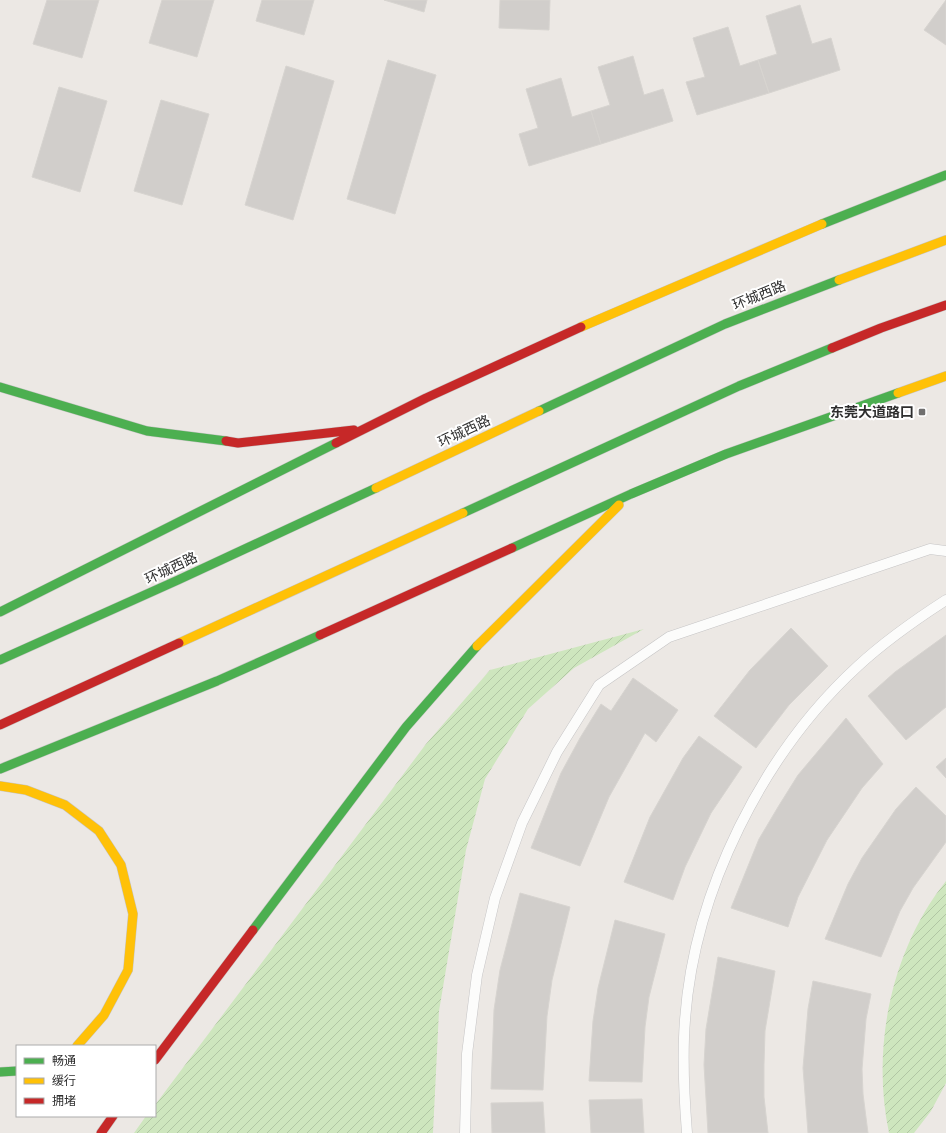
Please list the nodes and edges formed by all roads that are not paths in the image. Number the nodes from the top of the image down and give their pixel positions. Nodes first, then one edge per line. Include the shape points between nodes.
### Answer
1 (946, 175) edge
2 (946, 240) edge
3 (946, 305) edge
4 (924, 323) dead end
5 (881, 328) junction
6 (946, 376) edge
7 (0, 387) edge
8 (369, 428) junction
9 (631, 494) junction
10 (946, 551) edge
11 (946, 600) edge
12 (0, 612) edge
13 (0, 660) edge
14 (0, 725) edge
15 (0, 769) edge
16 (0, 786) edge
17 (78, 1045) edge
18 (156, 1059) edge
19 (16, 1070) edge
20 (0, 1072) edge
21 (112, 1117) edge
22 (100, 1133) edge
23 (465, 1133) edge
24 (687, 1133) edge

1 - 8 main road via 784,239 530,348
2 - 13 main road, 环城西路 via 725,324 178,580
3 - 5 main road
4 - 5 main road
5 - 14 main road via 739,386
6 - 9 main road via 726,454
7 - 8 main road via 147,431 238,443
8 - 12 main road
9 - 15 main road via 217,681
9 - 18 main road via 471,652 406,727
10 - 23 lane via 930,549 669,637 599,685 557,752 522,823 495,898 477,975 467,1054
11 - 24 lane via 909,623 858,666 812,714 772,768 739,826 713,888 695,953 685,1019 683,1086
16 - 17 main road via 26,790 65,804 99,831 121,865 133,914 128,970 104,1015
19 - 20 main road
21 - 22 main road

